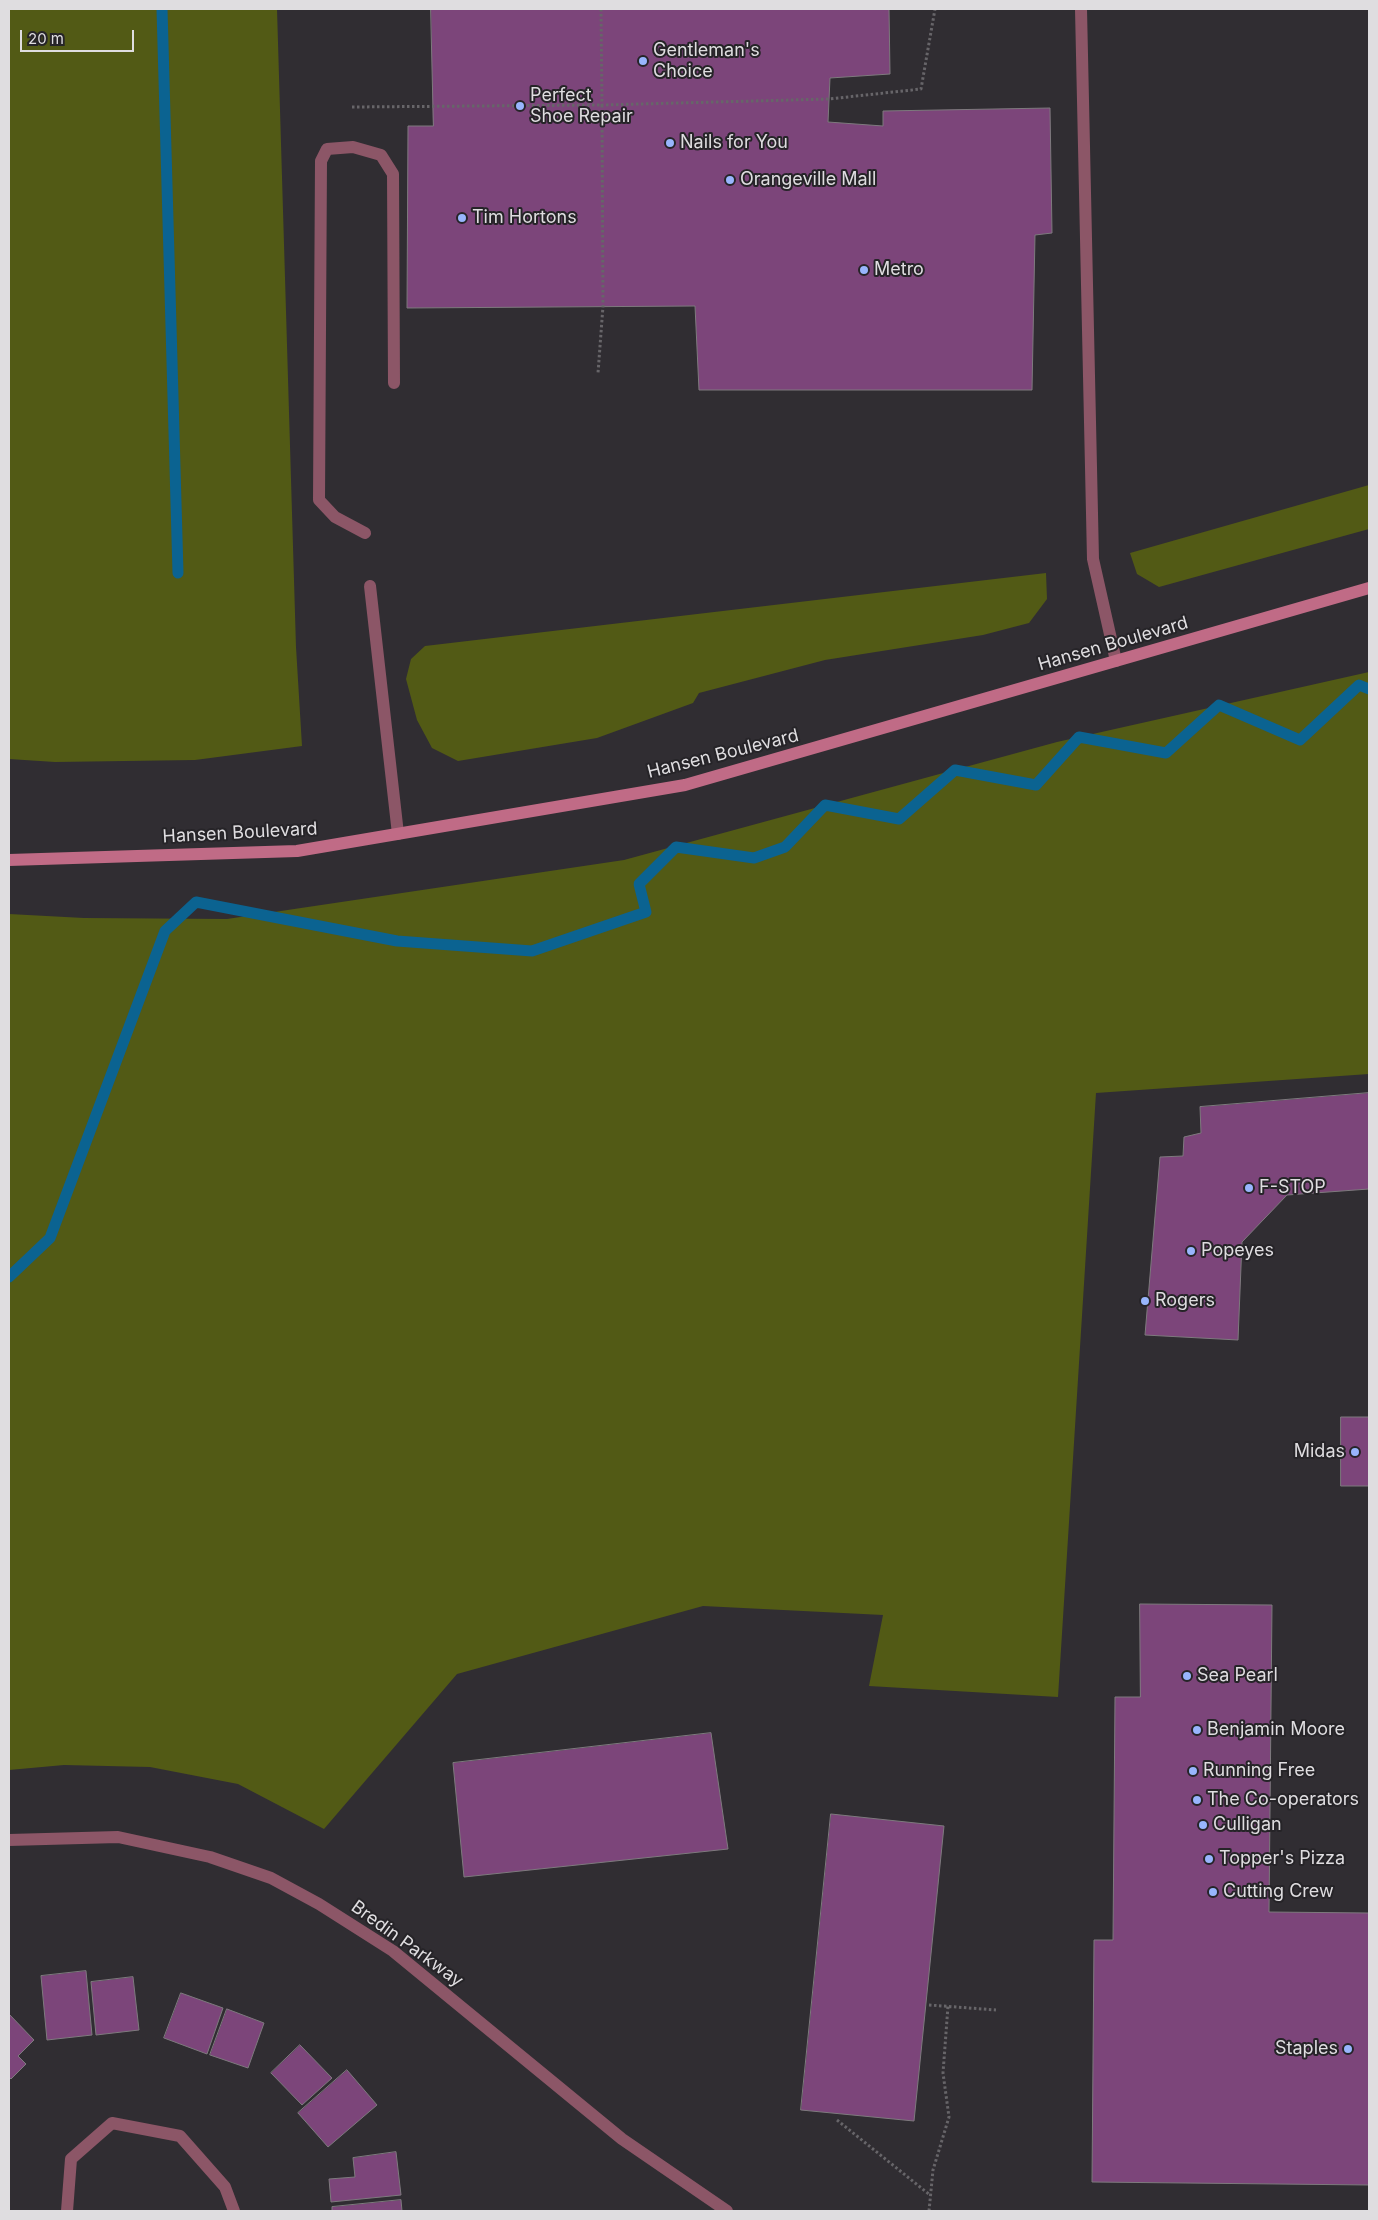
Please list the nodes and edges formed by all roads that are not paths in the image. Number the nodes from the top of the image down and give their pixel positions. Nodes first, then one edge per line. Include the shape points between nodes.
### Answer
1 (1081, 9) edge
2 (394, 383) dead end
3 (366, 533) dead end
4 (370, 586) dead end
5 (1369, 588) edge
6 (1116, 661) junction
7 (398, 834) junction
8 (9, 860) edge
9 (9, 1840) edge
10 (67, 2211) edge
11 (234, 2211) edge
12 (727, 2211) edge

1 - 6 street via 1093,559
2 - 3 street via 393,174 381,156 353,147 327,149 321,161 318,500 335,517
4 - 7 street
5 - 6 street, Hansen Boulevard
6 - 7 street, Hansen Boulevard via 685,785
7 - 8 street, Hansen Boulevard via 297,852
9 - 12 street, Bredin Parkway via 118,1837 210,1857 271,1878 393,1951 622,2139
10 - 11 street via 71,2158 112,2123 180,2136 225,2187

